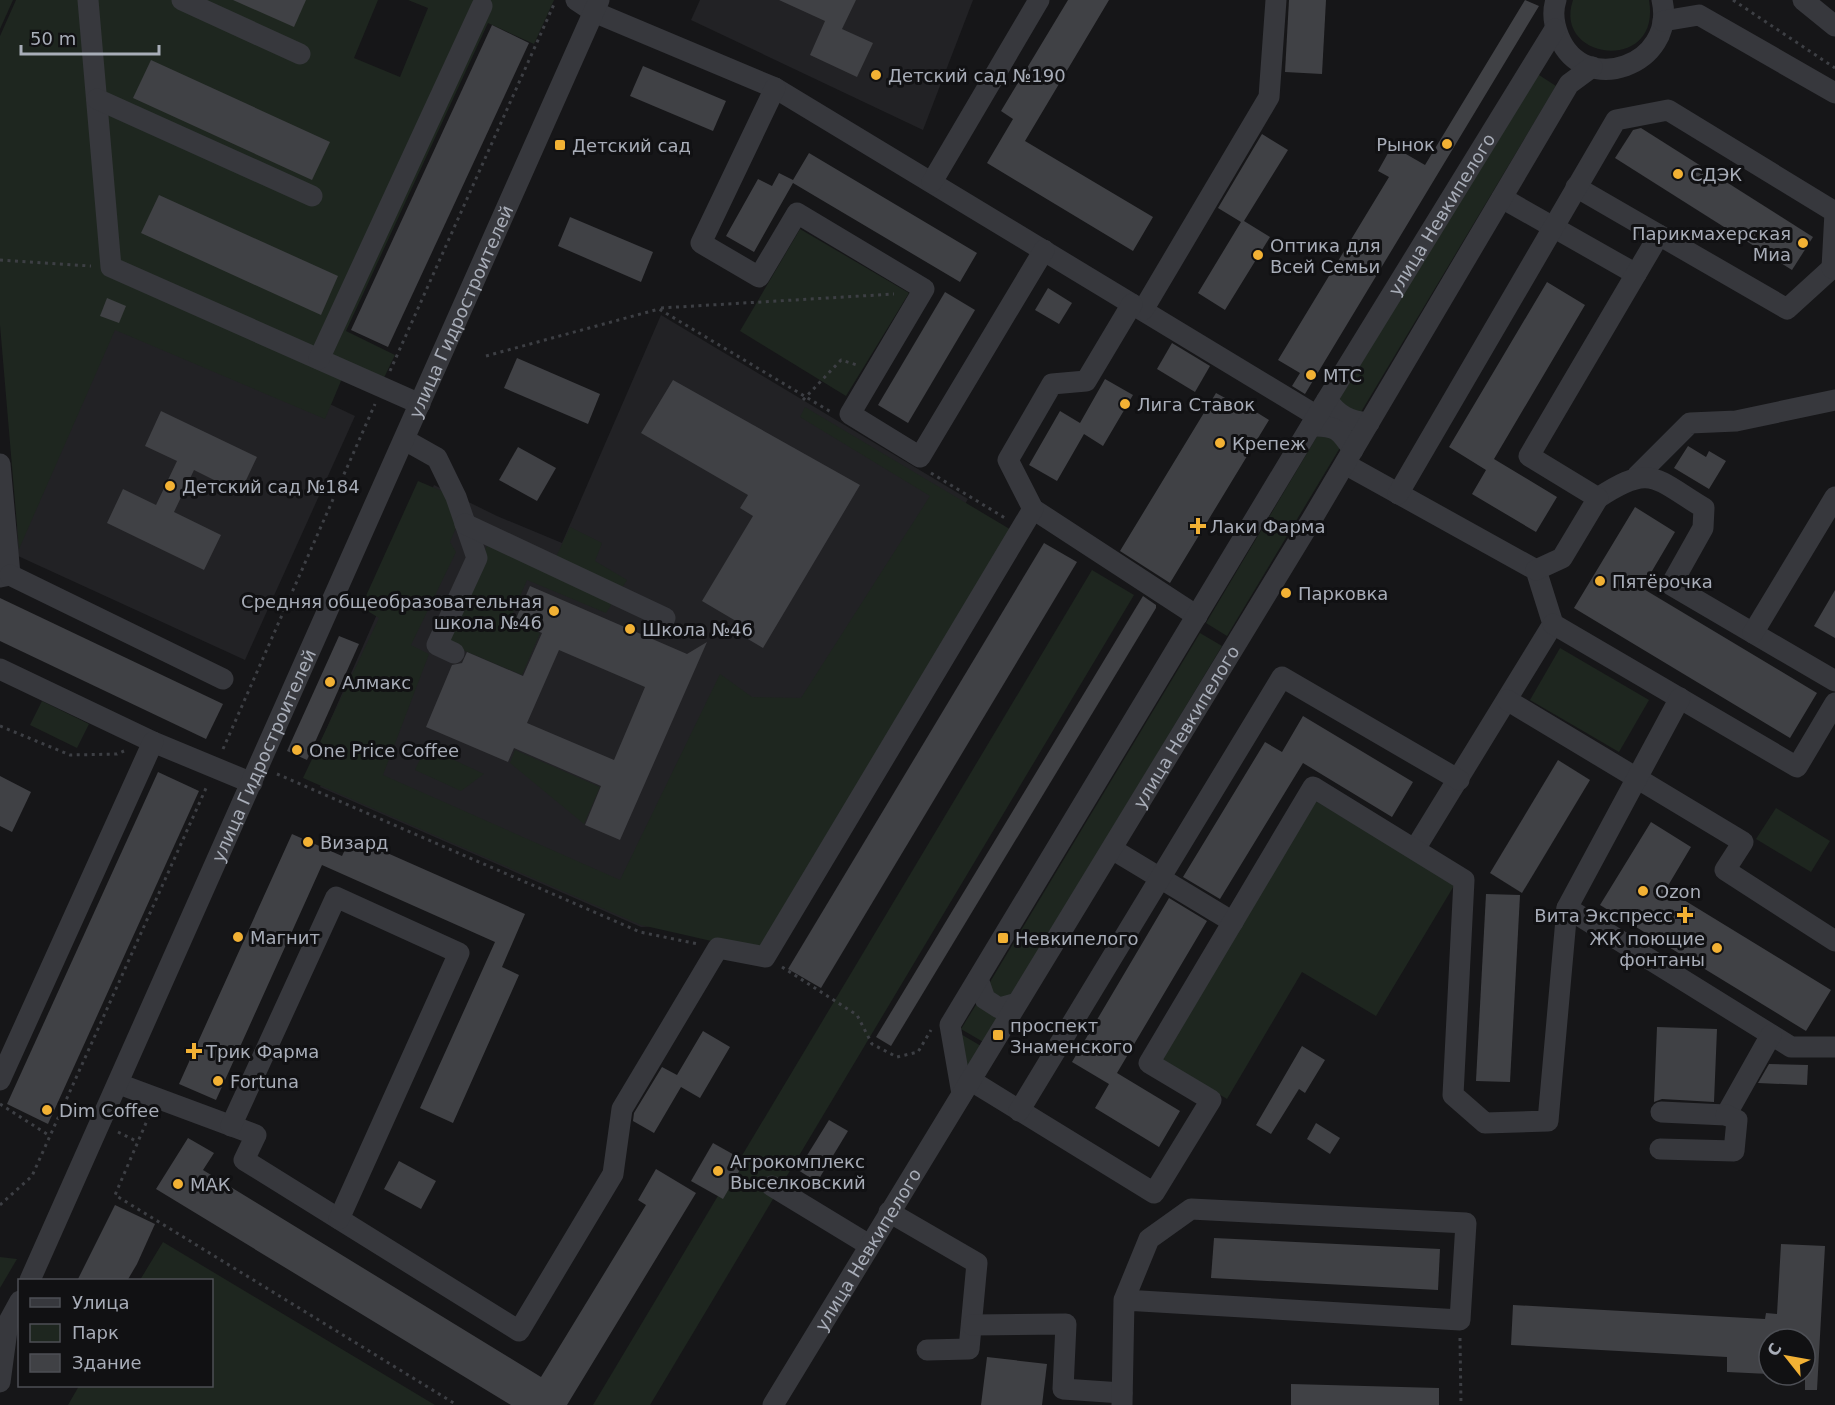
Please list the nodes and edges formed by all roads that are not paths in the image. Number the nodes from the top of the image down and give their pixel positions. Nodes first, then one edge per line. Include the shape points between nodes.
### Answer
1 (88, 0) edge
2 (182, 0) edge
3 (1039, 0) edge
4 (1276, 0) edge
5 (1556, 0) edge
6 (1662, 0) edge
7 (1803, 0) edge
8 (590, 4) edge
9 (482, 6) dead end
10 (1663, 21) junction
11 (1835, 26) edge
12 (1555, 29) junction
13 (300, 54) dead end
14 (1592, 67) junction
15 (775, 88) junction
16 (1835, 93) edge
17 (97, 99) junction
18 (932, 182) junction
19 (1576, 187) junction
20 (312, 196) dead end
21 (1502, 198) junction
22 (1835, 212) edge
23 (1553, 225) junction
24 (1659, 235) junction
25 (1044, 250) junction
26 (1834, 268) edge
27 (1636, 274) junction
28 (1137, 307) junction
29 (319, 359) junction
30 (1835, 400) edge
31 (420, 404) junction
32 (1318, 414) junction
33 (1369, 423) junction
34 (405, 440) junction
35 (1349, 457) junction
36 (0, 464) edge
37 (1637, 476) junction
38 (1398, 494) junction
39 (1835, 497) edge
40 (1598, 498) junction
41 (1033, 509) junction
42 (465, 524) junction
43 (1536, 570) junction
44 (5, 576) edge
45 (1197, 616) junction
46 (664, 618) dead end
47 (1554, 624) junction
48 (1753, 633) junction
49 (454, 653) dead end
50 (0, 669) edge
51 (223, 679) dead end
52 (1835, 681) edge
53 (1680, 698) junction
54 (1507, 700) junction
55 (1835, 703) edge
56 (146, 739) junction
57 (256, 775) junction
58 (1638, 777) junction
59 (1459, 780) junction
60 (1112, 849) junction
61 (1415, 849) junction
62 (1160, 879) junction
63 (1567, 908) junction
64 (1233, 922) junction
65 (1835, 941) edge
66 (978, 979) junction
67 (1017, 1003) junction
68 (1771, 1035) junction
69 (1835, 1047) edge
70 (0, 1080) edge
71 (119, 1084) junction
72 (966, 1087) junction
73 (1019, 1111) junction
74 (1661, 1112) dead end
75 (1726, 1115) junction
76 (231, 1126) junction
77 (1660, 1149) dead end
78 (772, 1186) dead end
79 (889, 1212) junction
80 (339, 1219) junction
81 (869, 1245) junction
82 (31, 1279) edge
83 (1124, 1300) junction
84 (18, 1304) edge
85 (972, 1325) junction
86 (4, 1327) edge
87 (927, 1350) dead end
88 (0, 1382) edge
89 (1122, 1399) edge
90 (773, 1405) edge

1 - 17 street
2 - 13 street
3 - 18 street
4 - 28 street via 1269,97
5 - 12 street
6 - 10 street
7 - 11 street
8 - 15 street
8 - 31 street, улица Гидростроителей
9 - 29 street
10 - 14 street via 1653,47 1632,64
10 - 16 street via 1699,15
12 - 14 street via 1569,53
12 - 32 street, улица Невкипелого
14 - 21 street, улица Невкипелого via 1569,84
15 - 18 street
15 - 25 street via 701,243 759,277 797,213 924,289 849,414 920,457
17 - 20 street
17 - 29 street via 111,267
18 - 25 street
19 - 22 street via 1616,120 1668,110
19 - 23 street
19 - 24 street
21 - 23 street
21 - 33 street, улица Невкипелого
22 - 26 street
23 - 27 street
23 - 38 street
24 - 26 street via 1787,309
24 - 27 street
25 - 28 street
27 - 40 street via 1529,456
28 - 32 street
28 - 41 street via 1086,381 1052,384 1008,460
29 - 31 street
30 - 37 street via 1736,421 1690,423
31 - 34 street, улица Гидростроителей
32 - 33 street via 1336,412 1351,421
32 - 35 street via 1343,434
32 - 45 street, улица Невкипелого
33 - 35 street, улица Невкипелого
34 - 42 street via 437,458
34 - 57 street, улица Гидростроителей
35 - 38 street
35 - 60 street, улица Невкипелого
36 - 44 street
37 - 40 street
37 - 48 street via 1653,478 1704,508 1703,528 1671,585
38 - 43 street
39 - 48 street
40 - 43 street via 1562,558
41 - 45 street
41 - 80 street via 765,957 718,948 622,1109 613,1174 519,1331
42 - 46 street
42 - 49 street via 477,558 437,645
43 - 47 street
44 - 51 street
45 - 66 street, улица Невкипелого
47 - 53 street
47 - 54 street
48 - 52 street
50 - 56 street
53 - 55 street via 1797,767
53 - 58 street
54 - 58 street
54 - 59 street
56 - 57 street via 215,767
56 - 70 street
57 - 71 street, улица Гидростроителей
58 - 63 street
58 - 65 street via 1743,842 1725,870
59 - 61 street
59 - 62 street via 1282,677
60 - 62 street
60 - 67 street, улица Невкипелого
61 - 63 street via 1464,880 1453,1095 1485,1123 1548,1121
61 - 64 street via 1313,787
62 - 64 street
62 - 73 street
63 - 68 street
64 - 73 street via 1149,1063 1211,1100 1154,1193
66 - 67 street via 985,999 999,1008
66 - 72 street, улица Невкипелого via 950,1025
67 - 72 street, улица Невкипелого
68 - 69 street via 1791,1047
68 - 75 street
71 - 76 street
71 - 82 street, улица Гидростроителей
72 - 73 street
72 - 79 street, улица Невкипелого
74 - 75 street
75 - 77 street via 1737,1120 1734,1151
76 - 80 street via 256,1135 244,1160
76 - 80 street via 336,897 459,953
78 - 81 street
79 - 81 street, улица Невкипелого
79 - 85 street via 977,1263
81 - 90 street, улица Невкипелого
83 - 83 street via 1149,1239 1191,1209 1466,1223 1460,1320
83 - 89 street
84 - 86 street
85 - 87 street via 969,1349
85 - 89 street via 1066,1324 1063,1389
86 - 88 street

